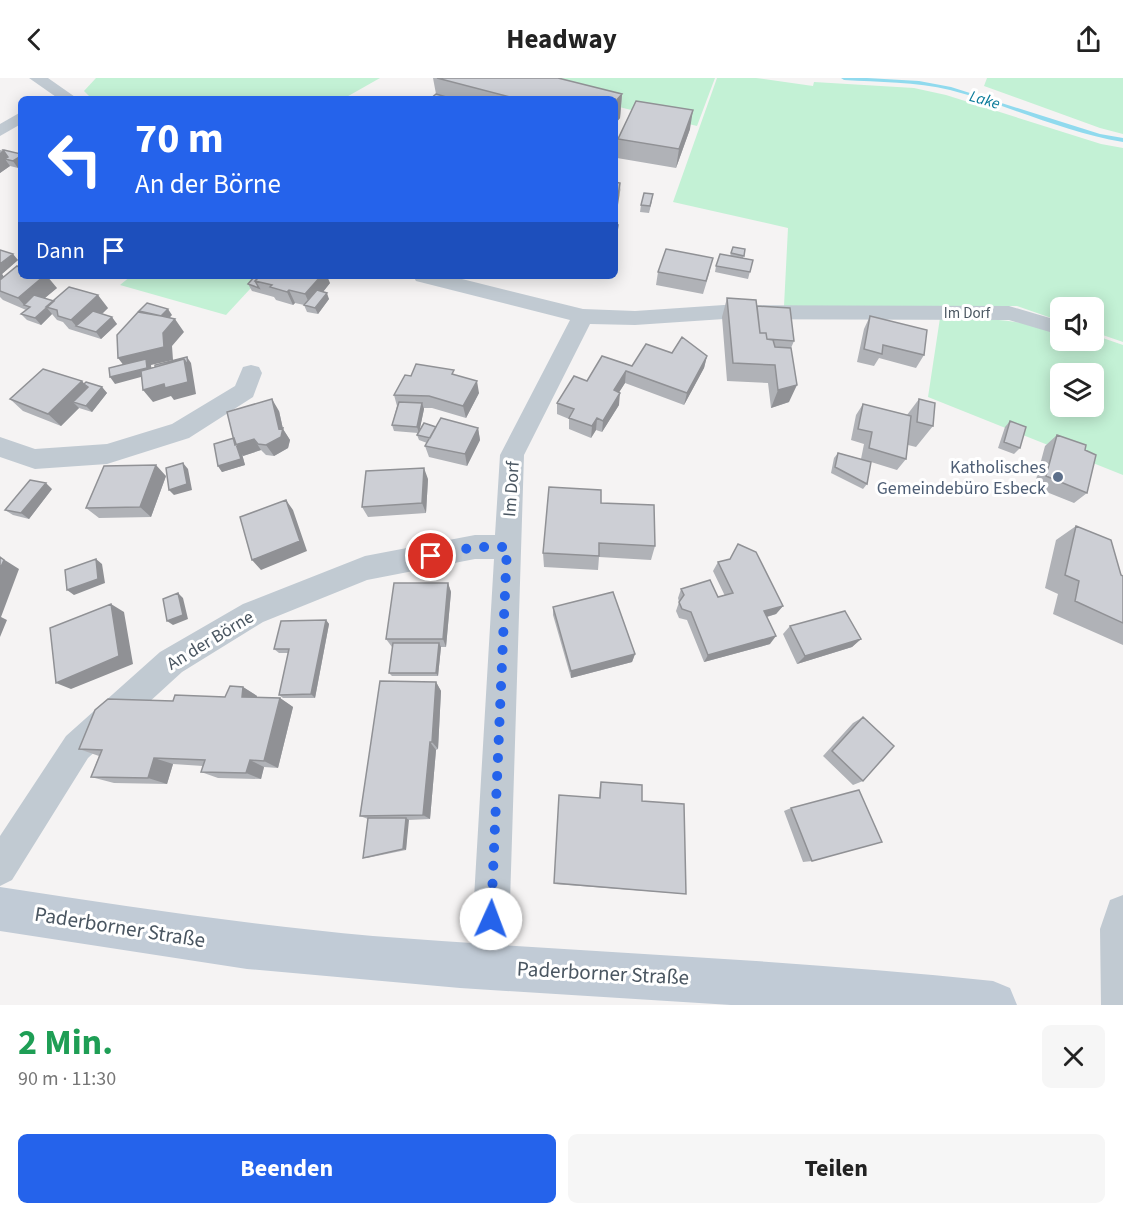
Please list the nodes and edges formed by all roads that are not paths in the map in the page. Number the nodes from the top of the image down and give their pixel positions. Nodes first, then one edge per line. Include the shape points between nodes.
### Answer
1 (37, 78) edge
2 (72, 82) dead end
3 (58, 96) edge
4 (60, 96) edge
5 (18, 119) edge
6 (0, 131) edge
7 (435, 279) edge
8 (583, 316) junction
9 (1050, 325) edge
10 (251, 374) dead end
11 (0, 447) edge
12 (507, 547) junction
13 (0, 868) edge
14 (0, 909) edge
15 (1123, 913) edge
16 (489, 966) junction
17 (667, 991) edge
18 (993, 1005) edge
19 (1120, 1005) edge

1 - 3 street
2 - 4 street
5 - 6 street
7 - 8 street, Im Dorf
8 - 9 street, Im Dorf via 635,318 724,312 1010,313
8 - 12 street, Im Dorf via 512,455
10 - 11 street via 245,391 180,431 107,454 35,459
12 - 13 street, An der Börne via 475,547 365,568 253,613 171,662 77,747
12 - 16 street, Im Dorf
14 - 16 main road, Paderborner Straße via 284,950
15 - 19 street via 1118,929
16 - 17 main road, Paderborner Straße
17 - 18 main road, Paderborner Straße via 768,982

